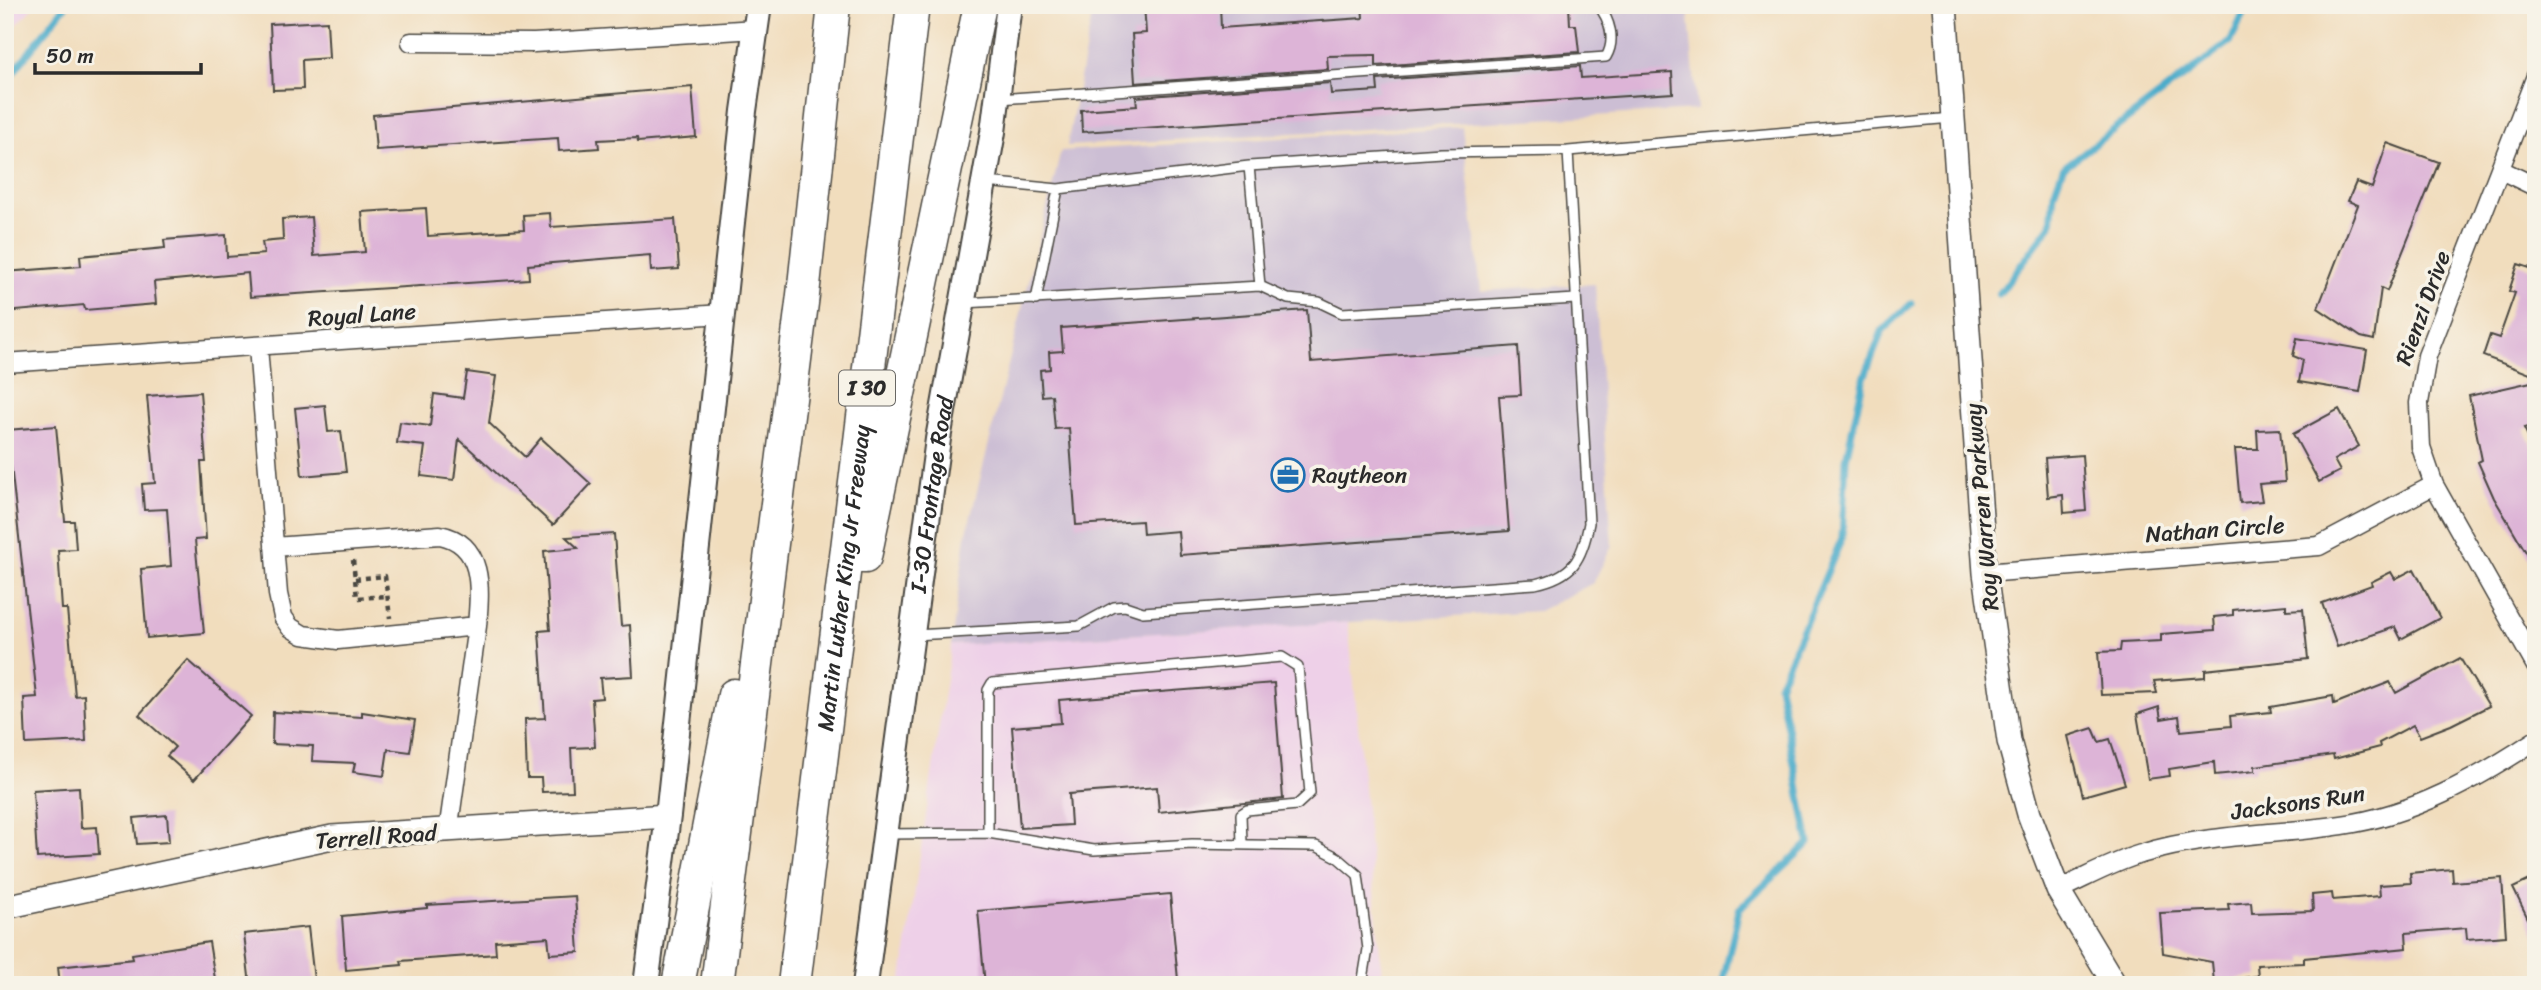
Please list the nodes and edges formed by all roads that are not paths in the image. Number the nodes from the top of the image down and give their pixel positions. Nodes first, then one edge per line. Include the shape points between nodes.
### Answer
1 (834, 5) edge
2 (913, 5) edge
3 (980, 5) edge
4 (1009, 5) edge
5 (1598, 5) edge
6 (1945, 5) edge
7 (757, 17) edge
8 (411, 42) dead end
9 (2536, 76) edge
10 (997, 99) junction
11 (1953, 118) junction
12 (1568, 150) junction
13 (1250, 166) junction
14 (2501, 170) junction
15 (984, 181) junction
16 (2536, 187) edge
17 (1058, 189) junction
18 (1260, 286) junction
19 (1576, 299) junction
20 (1036, 300) junction
21 (962, 303) junction
22 (722, 314) junction
23 (258, 347) junction
24 (5, 363) edge
25 (786, 426) junction
26 (2434, 485) junction
27 (274, 547) junction
28 (1985, 573) junction
29 (477, 626) junction
30 (912, 635) junction
31 (2536, 666) edge
32 (2536, 740) edge
33 (820, 770) junction
34 (668, 816) junction
35 (448, 832) junction
36 (988, 833) junction
37 (885, 834) junction
38 (1242, 844) junction
39 (2058, 890) junction
40 (5, 907) edge
41 (646, 985) edge
42 (678, 985) edge
43 (717, 985) edge
44 (794, 985) edge
45 (865, 985) edge
46 (1362, 985) edge
47 (2115, 985) edge

1 - 25 highway
2 - 33 highway, Martin Luther King Jr Freeway / I 30
3 - 33 highway
4 - 10 main road, I-30 Frontage Road
5 - 10 lane via 1611,32 1612,47 1606,57
6 - 11 street, Roy Warren Parkway
7 - 8 street via 534,44
7 - 22 main road
9 - 14 street, Rienzi Drive
10 - 15 main road, I-30 Frontage Road
11 - 12 lane
11 - 28 street, Roy Warren Parkway
12 - 13 lane
12 - 19 lane
13 - 17 lane
13 - 18 lane
14 - 16 street
14 - 26 street, Rienzi Drive via 2427,356 2418,403 2421,447
15 - 17 lane
15 - 21 main road, I-30 Frontage Road
17 - 20 lane
18 - 19 lane via 1288,299 1319,302 1342,313
18 - 20 lane
19 - 30 lane via 1589,523 1584,550 1556,579 1143,612 1125,606 1079,626
20 - 21 lane
21 - 30 main road, I-30 Frontage Road via 937,439
22 - 23 street, Royal Lane
22 - 34 main road
23 - 24 street, Royal Lane
23 - 27 street
25 - 42 highway
25 - 43 highway
26 - 28 street, Nathan Circle via 2319,546
26 - 31 street, Rienzi Drive
27 - 29 street via 283,617 303,635 338,640
27 - 29 street via 453,537 473,555 478,567
28 - 39 street, Roy Warren Parkway via 2009,741 2029,814
29 - 35 street
30 - 37 main road, I-30 Frontage Road
32 - 39 street, Jacksons Run via 2489,771 2420,805 2345,825 2196,842 2140,854
33 - 44 highway, Martin Luther King Jr Freeway / I 30
34 - 35 street, Terrell Road
34 - 41 main road
35 - 40 street, Terrell Road via 331,837
36 - 37 lane
36 - 38 lane via 1094,850
36 - 38 lane via 988,690 992,683 1282,657 1298,667 1310,793 1297,805 1241,814
37 - 45 main road, I-30 Frontage Road
38 - 46 lane via 1316,846 1358,875 1368,949
39 - 47 street, Roy Warren Parkway

